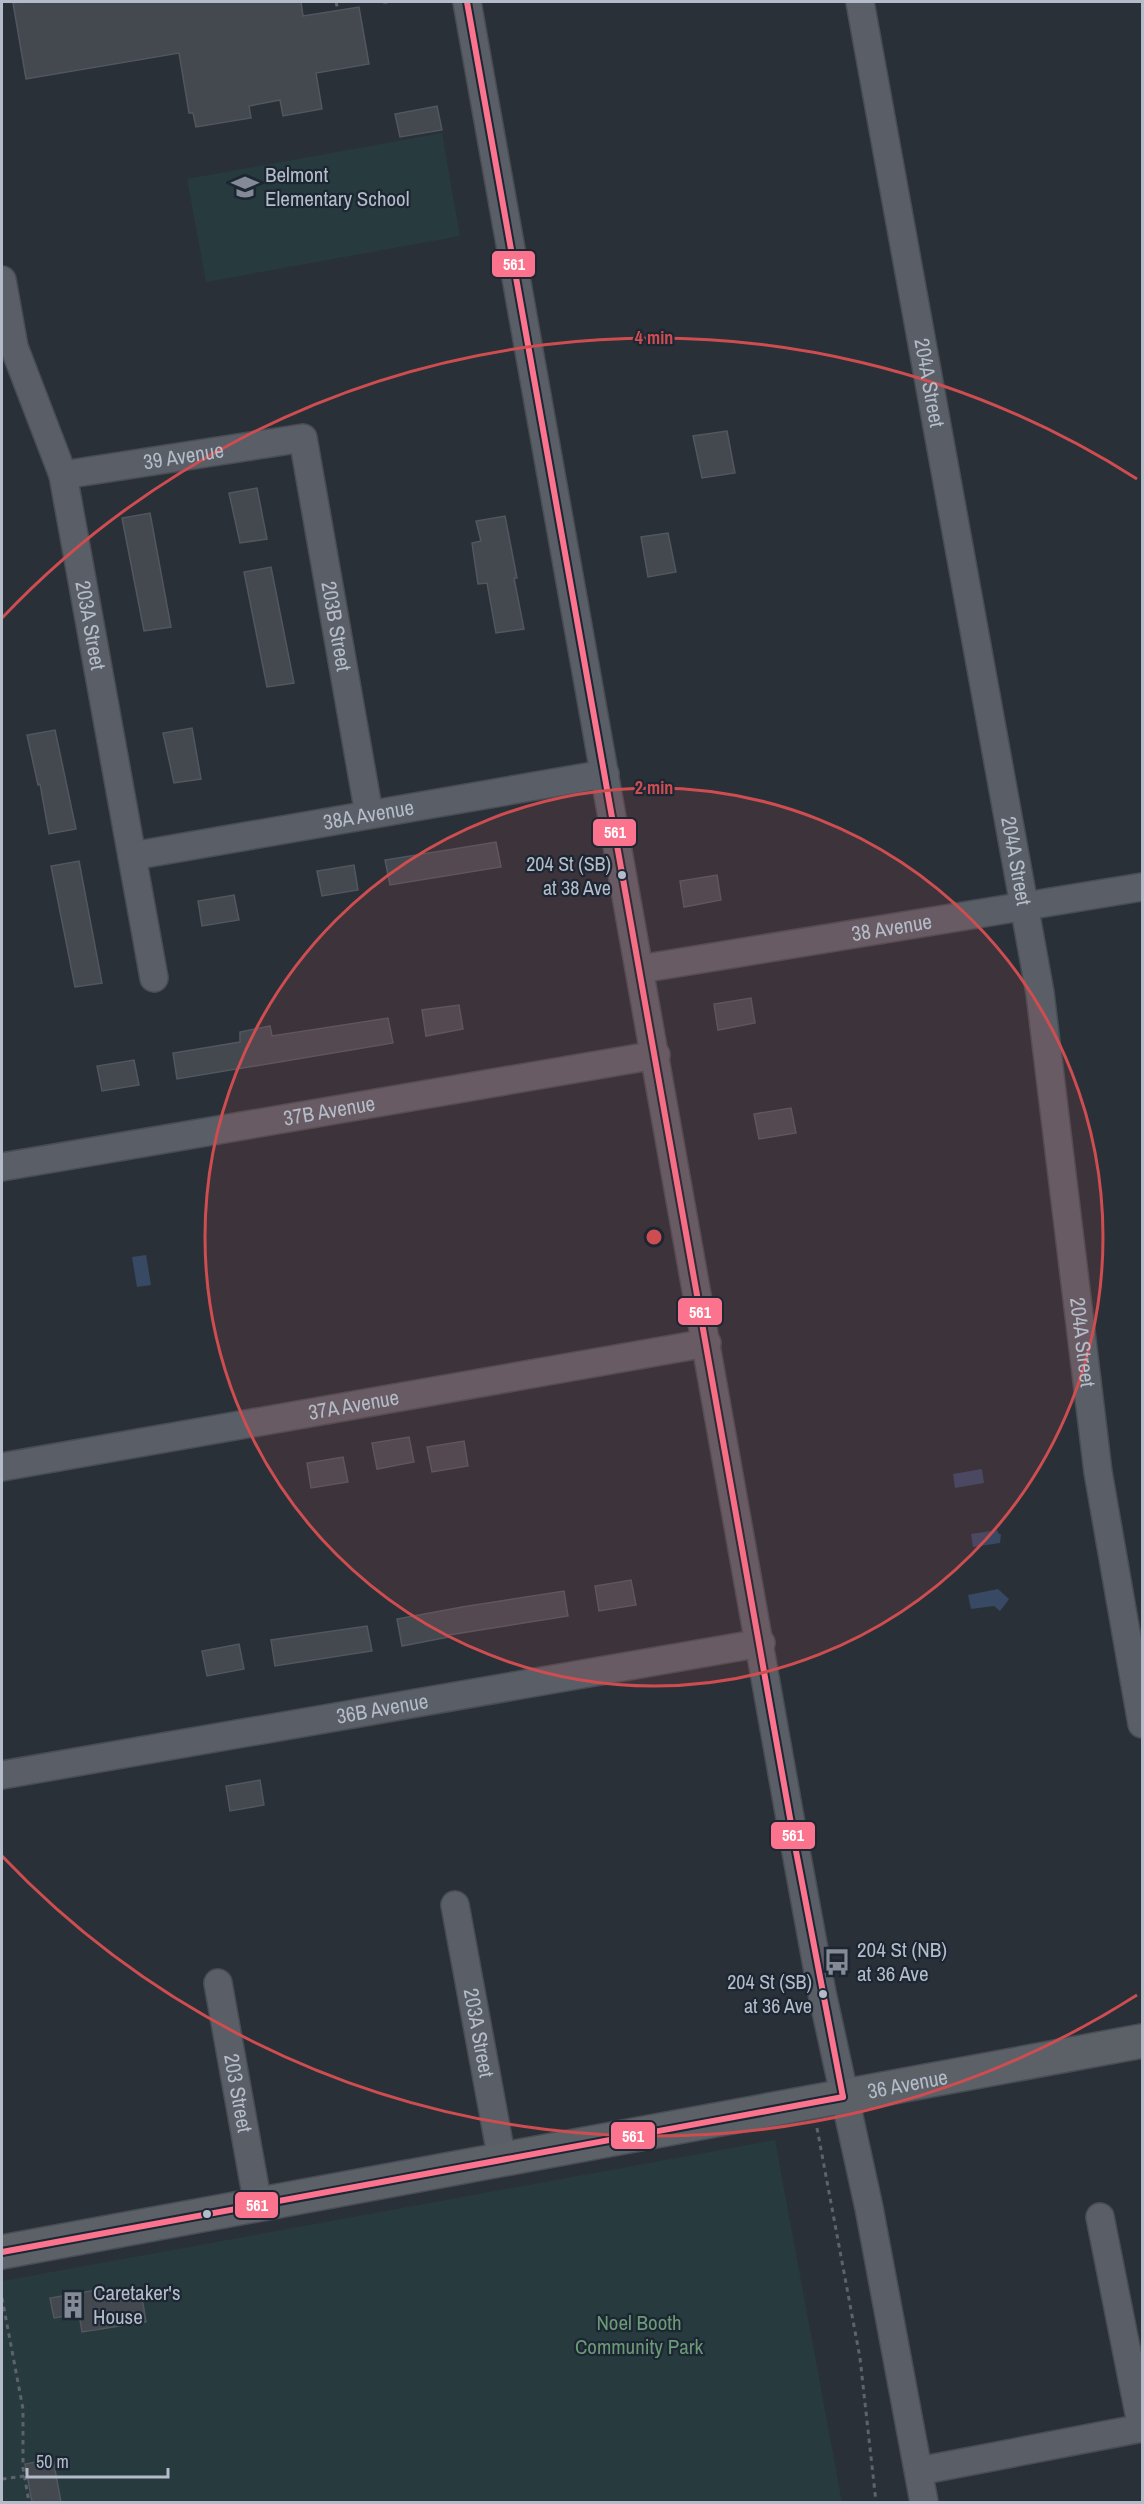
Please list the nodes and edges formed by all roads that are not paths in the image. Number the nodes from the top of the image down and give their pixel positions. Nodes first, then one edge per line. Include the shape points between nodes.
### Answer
1 (467, 2) edge
2 (860, 2) edge
3 (2, 280) edge
4 (303, 438) joint
5 (63, 475) junction
6 (605, 774) junction
7 (369, 814) junction
8 (132, 856) junction
9 (1143, 887) edge
10 (1023, 906) junction
11 (640, 969) junction
12 (154, 978) dead end
13 (656, 1055) junction
14 (2, 1167) edge
15 (707, 1343) junction
16 (2, 1467) edge
17 (761, 1642) junction
18 (1143, 1724) edge
19 (2, 1775) edge
20 (455, 1905) dead end
21 (218, 1983) dead end
22 (1143, 2041) edge
23 (843, 2097) junction
24 (502, 2160) junction
25 (258, 2205) junction
26 (1100, 2217) dead end
27 (2, 2252) edge
28 (1142, 2428) edge
29 (919, 2471) junction
30 (924, 2502) edge

1 - 6 street
2 - 10 street, 204A Street
3 - 5 street, 203A Street via 14,347
4 - 5 street, 39 Avenue
4 - 7 street, 203B Street
5 - 8 street, 203A Street
6 - 7 street, 38A Avenue
6 - 11 street
7 - 8 street, 38A Avenue
8 - 12 street, 203A Street
9 - 10 street, 38 Avenue
10 - 11 street, 38 Avenue
10 - 18 street, 204A Street via 1040,993 1098,1472
11 - 13 street
13 - 14 street, 37B Avenue
13 - 15 street
15 - 16 street, 37A Avenue
15 - 17 street
17 - 19 street, 36B Avenue
17 - 23 street
20 - 24 street, 203A Street
21 - 25 street, 203 Street
22 - 23 main road, 36 Avenue
23 - 24 main road, 36 Avenue
23 - 29 street via 869,2208
24 - 25 main road, 36 Avenue
25 - 27 main road, 36 Avenue
26 - 28 street
28 - 29 street
29 - 30 street

